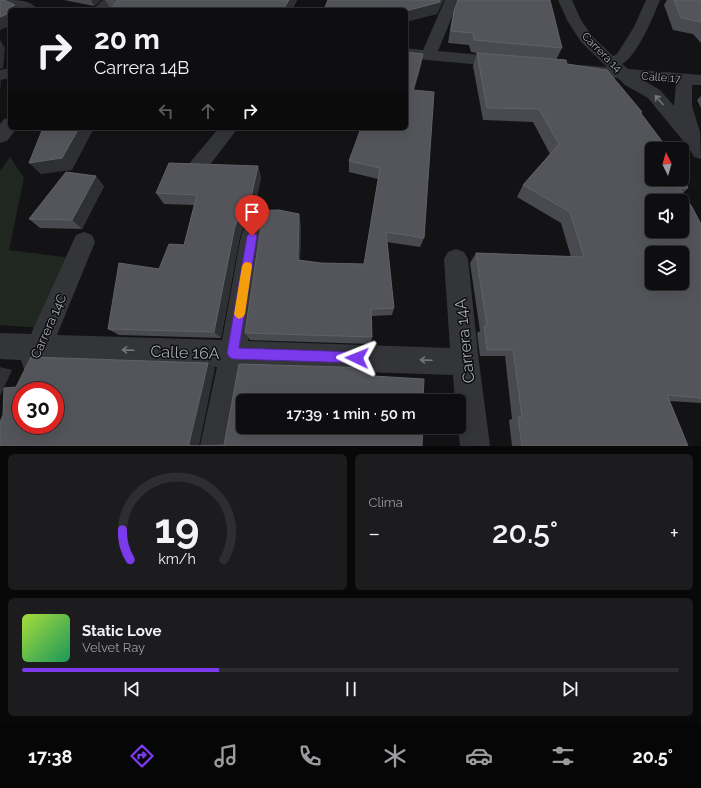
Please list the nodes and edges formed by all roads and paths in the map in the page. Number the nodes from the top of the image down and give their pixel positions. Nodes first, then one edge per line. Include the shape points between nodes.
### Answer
1 (14, 0) edge
2 (111, 0) edge
3 (452, 0) edge
4 (565, 0) edge
5 (654, 0) edge
6 (28, 8) edge
7 (101, 8) edge
8 (408, 53) edge
9 (429, 55) junction
10 (523, 64) edge
11 (562, 68) edge
12 (622, 73) junction
13 (693, 79) edge
14 (8, 126) edge
15 (226, 130) edge
16 (0, 136) edge
17 (699, 148) edge
18 (199, 165) edge
19 (701, 165) edge
20 (252, 236) dead end
21 (84, 242) dead end
22 (456, 259) dead end
23 (0, 346) edge
24 (40, 347) junction
25 (233, 353) junction
26 (465, 362) junction
27 (23, 382) edge
28 (215, 446) edge
29 (475, 446) edge

1 - 6 street
2 - 7 street
3 - 9 street
4 - 12 street, Carrera 14 via 586,39
5 - 12 street via 623,57
8 - 9 street
9 - 10 street
11 - 12 street, Calle 17
12 - 13 street, Calle 17
17 -> 12 street, Carrera 14 via 654,94
12 - 19 street, Carrera 14 via 637,96
13 - 17 street via 681,97 685,118
14 - 16 street
15 - 18 street
20 - 25 street
21 - 24 street, Carrera 14C
22 - 26 street, Carrera 14A
23 - 24 street, Calle 16A
25 -> 24 street, Calle 16A
24 - 27 street, Carrera 14C
26 -> 25 street, Calle 16A
25 - 28 street
26 - 29 street, Carrera 14A

